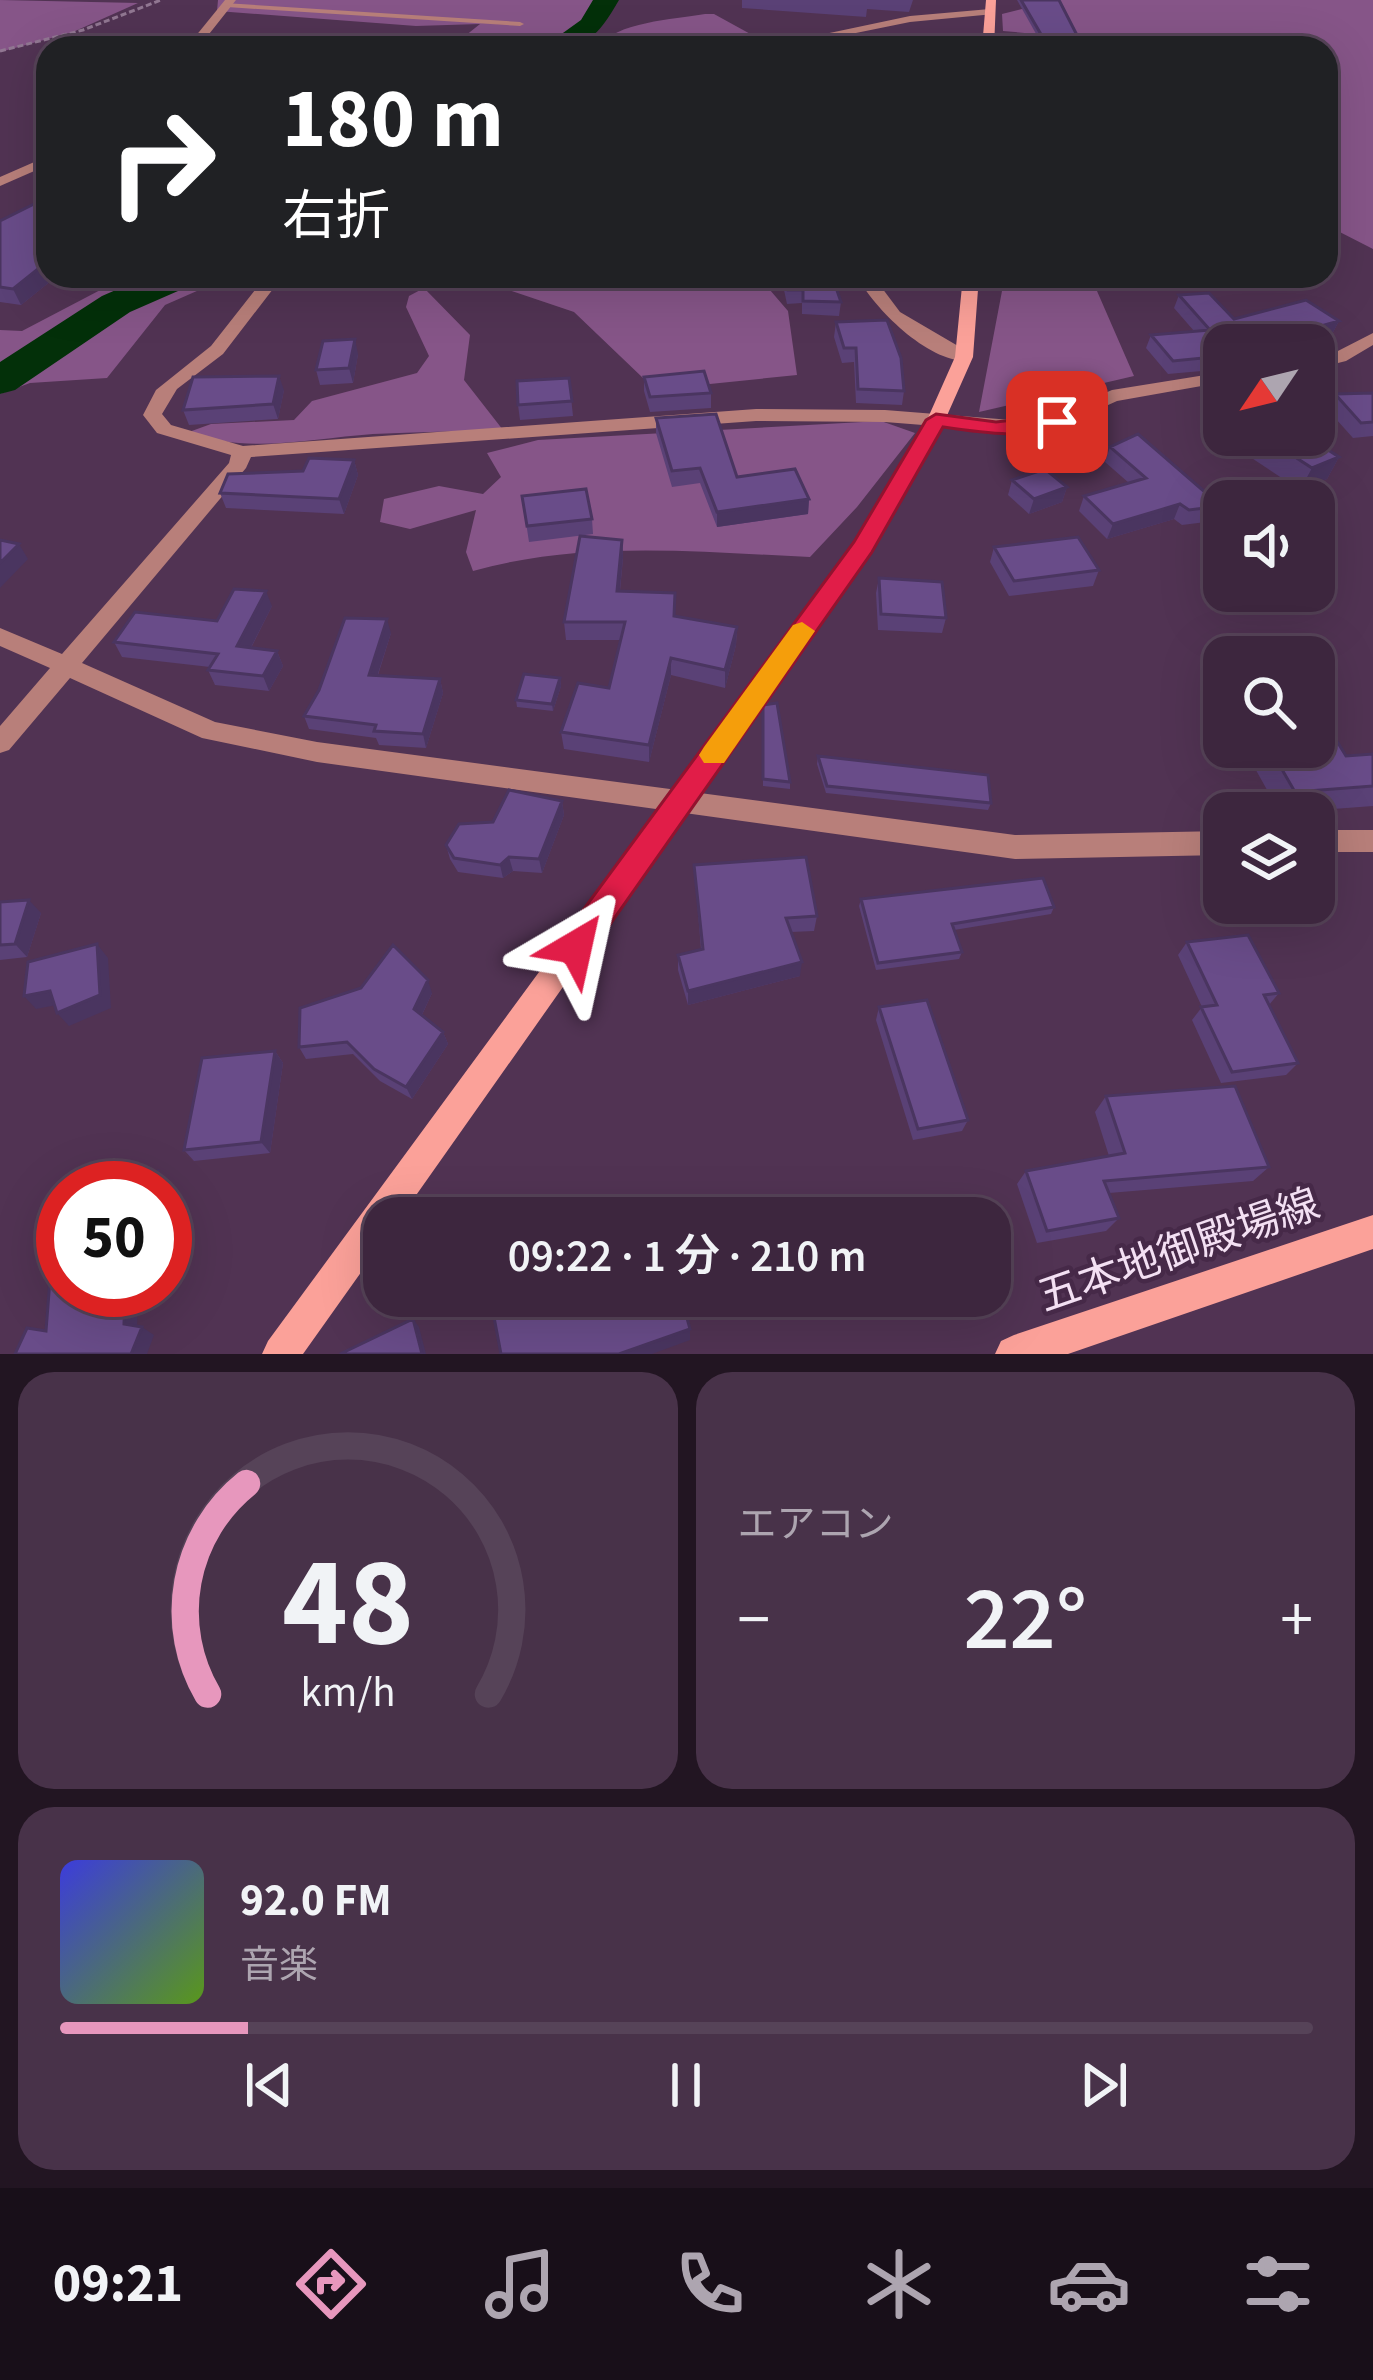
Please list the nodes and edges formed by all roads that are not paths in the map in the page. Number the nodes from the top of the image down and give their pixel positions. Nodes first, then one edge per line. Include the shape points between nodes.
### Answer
1 (229, 3) edge
2 (990, 6) edge
3 (520, 24) dead end
4 (202, 36) edge
5 (825, 36) edge
6 (989, 36) edge
7 (36, 166) edge
8 (0, 182) edge
9 (266, 288) edge
10 (874, 288) edge
11 (970, 288) edge
12 (1373, 338) edge
13 (964, 357) junction
14 (1335, 358) edge
15 (1203, 381) edge
16 (936, 420) junction
17 (242, 452) junction
18 (0, 636) edge
19 (68, 668) junction
20 (0, 743) edge
21 (683, 799) junction
22 (1373, 841) edge
23 (1335, 842) edge
24 (1203, 843) edge
25 (1373, 1232) edge
26 (280, 1354) edge
27 (1014, 1354) edge

1 - 3 lane
1 - 4 street
2 - 5 street
2 - 6 main road
7 - 8 street
9 - 17 street via 217,351 168,386 152,415 164,429
10 - 13 street via 899,323
11 - 13 main road
12 - 14 street
13 - 16 main road
15 - 16 street via 1112,396 1057,422 996,428
16 - 17 street via 756,415
16 - 21 main road via 863,546
17 - 19 street
18 - 19 street
19 - 20 street
19 - 21 street via 211,731
21 - 24 street via 1015,847
21 - 26 main road
22 - 23 street
25 - 27 main road, 五本地御殿場線

